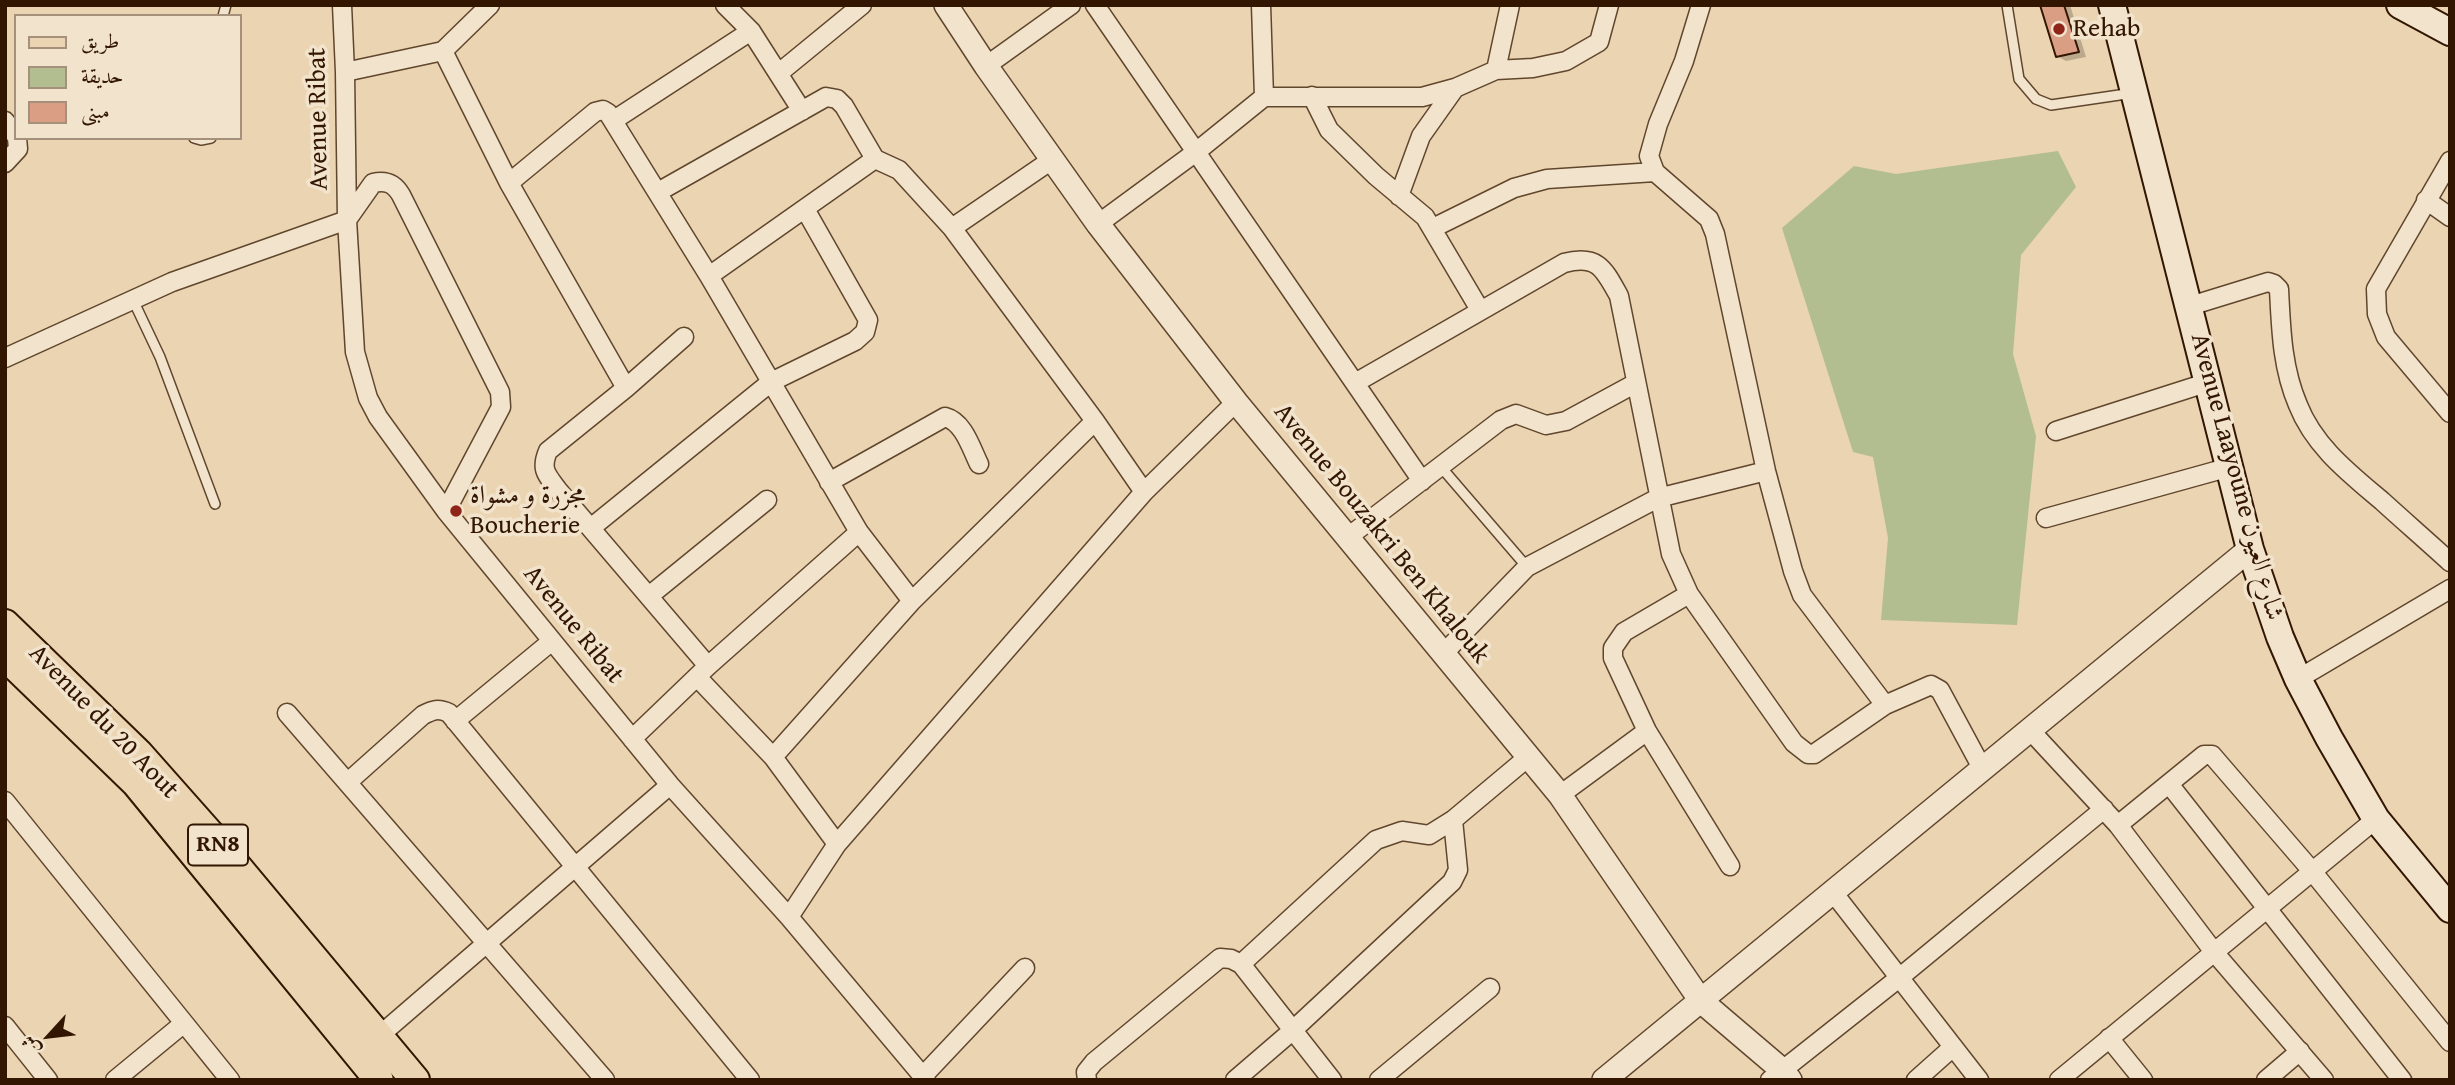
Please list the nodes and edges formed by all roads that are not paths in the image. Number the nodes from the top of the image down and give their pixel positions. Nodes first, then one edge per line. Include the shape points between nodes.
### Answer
1 (342, 5) edge
2 (490, 5) edge
3 (725, 5) edge
4 (862, 5) edge
5 (946, 5) edge
6 (1071, 5) edge
7 (1095, 5) edge
8 (1261, 5) edge
9 (1510, 5) edge
10 (1609, 5) edge
11 (1701, 5) edge
12 (2007, 5) edge
13 (2112, 5) edge
14 (2400, 5) edge
15 (751, 32) junction
16 (2450, 32) edge
17 (443, 51) junction
18 (986, 66) junction
19 (1496, 70) junction
20 (345, 72) junction
21 (779, 73) junction
22 (1455, 88) junction
23 (2134, 93) junction
24 (1312, 96) junction
25 (1264, 97) junction
26 (802, 111) junction
27 (614, 120) junction
28 (16, 140) edge
29 (1196, 152) junction
30 (875, 159) junction
31 (1053, 159) junction
32 (2450, 161) edge
33 (5, 163) edge
34 (1655, 172) junction
35 (509, 183) junction
36 (658, 192) junction
37 (1399, 197) junction
38 (2426, 200) junction
39 (805, 209) junction
40 (2450, 217) edge
41 (347, 220) junction
42 (1098, 224) junction
43 (951, 228) junction
44 (1433, 228) junction
45 (709, 276) junction
46 (132, 300) junction
47 (2190, 306) junction
48 (1480, 310) junction
49 (684, 337) dead end
50 (5, 358) edge
51 (771, 382) junction
52 (2209, 382) junction
53 (1355, 383) junction
54 (1636, 383) junction
55 (626, 388) junction
56 (1236, 401) junction
57 (2450, 413) edge
58 (1095, 421) junction
59 (2056, 431) dead end
60 (979, 464) dead end
61 (1441, 467) junction
62 (2230, 467) junction
63 (1766, 471) junction
64 (1422, 481) junction
65 (829, 482) junction
66 (1144, 492) junction
67 (1658, 498) junction
68 (767, 500) dead end
69 (215, 504) dead end
70 (446, 511) junction
71 (2046, 518) dead end
72 (592, 527) junction
73 (859, 532) junction
74 (1348, 537) junction
75 (2250, 549) junction
76 (2450, 562) edge
77 (1527, 567) junction
78 (2450, 589) edge
79 (1689, 594) junction
80 (649, 596) junction
81 (912, 601) junction
82 (5, 624) edge
83 (552, 641) junction
84 (1443, 654) junction
85 (5, 656) edge
86 (703, 671) junction
87 (2298, 679) junction
88 (1885, 705) junction
89 (287, 713) dead end
90 (455, 721) junction
91 (2029, 729) junction
92 (1647, 730) junction
93 (632, 739) junction
94 (773, 757) junction
95 (1527, 758) junction
96 (1982, 768) junction
97 (348, 782) junction
98 (2169, 784) junction
99 (670, 785) junction
100 (1560, 795) junction
101 (5, 802) edge
102 (2104, 809) junction
103 (2376, 819) junction
104 (1453, 820) junction
105 (2118, 825) junction
106 (837, 844) junction
107 (576, 866) junction
108 (1730, 866) dead end
109 (2312, 871) junction
110 (1832, 891) junction
111 (2266, 909) junction
112 (2450, 909) edge
113 (789, 917) junction
114 (486, 942) junction
115 (2214, 952) junction
116 (1241, 964) junction
117 (1025, 968) dead end
118 (1899, 978) junction
119 (1490, 988) dead end
120 (1701, 1001) junction
121 (183, 1024) junction
122 (5, 1026) edge
123 (1292, 1031) junction
124 (379, 1036) junction
125 (2109, 1038) junction
126 (2450, 1042) edge
127 (1953, 1047) junction
128 (2300, 1051) junction
129 (1781, 1076) edge
130 (924, 1078) edge
131 (48, 1080) edge
132 (114, 1080) edge
133 (230, 1080) edge
134 (379, 1080) edge
135 (415, 1080) edge
136 (605, 1080) edge
137 (750, 1080) edge
138 (1087, 1080) edge
139 (1235, 1080) edge
140 (1332, 1080) edge
141 (1379, 1080) edge
142 (1604, 1080) edge
143 (1916, 1080) edge
144 (1979, 1080) edge
145 (2059, 1080) edge
146 (2143, 1080) edge
147 (2266, 1080) edge
148 (2324, 1080) edge
149 (2402, 1080) edge

1 - 20 street, Avenue Ribat
2 - 17 street
3 - 15 street
4 - 21 street
5 - 18 street, Avenue Bouzakri Ben Khalouk
6 - 18 street
7 - 29 street
8 - 25 street
9 - 19 street
10 - 19 street via 1595,45 1552,65
11 - 34 street via 1648,156
12 - 23 lane via 2019,79 2036,99 2052,105
13 - 23 main road, Avenue Laayoune شارع العيون
14 - 16 main road
15 - 21 street
15 - 27 street
17 - 20 street
17 - 35 street
18 - 31 street, Avenue Bouzakri Ben Khalouk
19 - 22 street
20 - 41 street, Avenue Ribat
21 - 26 street
22 - 24 street via 1413,98
22 - 37 street via 1421,136
23 - 47 main road, Avenue Laayoune شارع العيون
24 - 25 street
24 - 37 street via 1329,130
25 - 29 street
26 - 30 street via 827,97 837,99
26 - 36 street
27 - 35 street via 603,110 595,112
27 - 36 street
28 - 33 street via 18,149
29 - 42 street
29 - 53 street
30 - 39 street
30 - 43 street via 899,170
31 - 42 street, Avenue Bouzakri Ben Khalouk
31 - 43 street
32 - 38 street
34 - 44 street via 1547,178 1514,188
34 - 63 street via 1710,219
35 - 55 street
36 - 45 street
37 - 44 street
38 - 40 street
38 - 57 street via 2376,289 2377,314 2394,348
39 - 45 street
39 - 51 street via 868,320 865,332 855,341
41 - 46 street
41 - 70 street, Avenue Ribat via 355,352 368,398
41 - 70 street via 373,183 389,182 397,188 500,392 501,407
42 - 56 street, Avenue Bouzakri Ben Khalouk
43 - 58 street
44 - 48 street
45 - 51 street
46 - 50 street
46 - 69 lane via 160,357
47 - 52 main road, Avenue Laayoune شارع العيون
47 - 76 street via 2274,284 2279,289 2282,349 2289,380 2311,432 2346,470
48 - 53 street
48 - 54 street via 1564,264 1586,259 1595,263 1619,296
49 - 55 street
51 - 65 street
51 - 72 street
52 - 59 street
52 - 62 main road, Avenue Laayoune شارع العيون
53 - 64 street
54 - 61 street via 1566,421 1546,425 1516,414 1501,420
54 - 67 street
55 - 72 street via 548,452 543,462 558,490
56 - 66 street
56 - 74 street, Avenue Bouzakri Ben Khalouk
58 - 66 street
58 - 81 street
60 - 65 street via 960,426 945,417
61 - 64 street
61 - 77 lane
62 - 71 street
62 - 75 main road, Avenue Laayoune شارع العيون
63 - 67 street
63 - 88 street via 1802,595
64 - 74 street
65 - 73 street
66 - 106 street
67 - 77 street
67 - 79 street via 1671,554
68 - 80 street
70 - 83 street, Avenue Ribat
72 - 80 street
73 - 81 street
73 - 86 street
74 - 84 street, Avenue Bouzakri Ben Khalouk
75 - 87 main road, Avenue Laayoune شارع العيون
75 - 91 street
77 - 84 street
78 - 87 street
79 - 88 street via 1794,743 1808,754 1821,750
79 - 92 street via 1624,632 1612,648
80 - 86 street
81 - 94 street
82 - 124 main road, Avenue du 20 Aout / RN8 via 139,754
83 - 90 street
83 - 93 street, Avenue Ribat
84 - 95 street, Avenue Bouzakri Ben Khalouk
85 - 134 main road, Avenue du 20 Aout / RN8 via 136,783
86 - 93 street
86 - 94 street
87 - 103 main road, Avenue Laayoune شارع العيون
88 - 96 street via 1931,685 1940,690
89 - 97 street
90 - 97 street via 442,710 423,715
90 - 107 street
91 - 96 street
91 - 102 street
92 - 100 street
92 - 108 street
93 - 99 street, Avenue Ribat
94 - 106 street
95 - 100 street, Avenue Bouzakri Ben Khalouk
95 - 104 street
96 - 110 street
97 - 114 street
98 - 105 street
98 - 109 street via 2204,755 2213,755
98 - 111 street
99 - 107 street
99 - 113 street, Avenue Ribat
100 - 120 street, Avenue Bouzakri Ben Khalouk
101 - 121 street
102 - 105 street
102 - 118 street
103 - 109 street
103 - 112 main road, Avenue Laayoune شارع العيون
104 - 116 street via 1429,835 1402,831 1376,840
104 - 123 street via 1458,870 1452,882
105 - 115 street
106 - 113 street
107 - 114 street
107 - 137 street
109 - 111 street
109 - 126 street
110 - 118 street
110 - 120 street
111 - 115 street
111 - 149 street
113 - 130 street, Avenue Ribat
114 - 124 street
114 - 136 street
115 - 125 street
115 - 128 street
116 - 123 street
116 - 138 street via 1220,958 1094,1062 1086,1072
117 - 130 street
118 - 127 street
118 - 129 street
119 - 141 street
120 - 129 street, Avenue Bouzakri Ben Khalouk
120 - 142 street
121 - 132 street
121 - 133 street
122 - 131 street
123 - 139 street
123 - 140 street
124 - 135 main road, Avenue du 20 Aout / RN8
125 - 145 street
125 - 146 street
127 - 143 street
127 - 144 street
128 - 147 street
128 - 148 street

